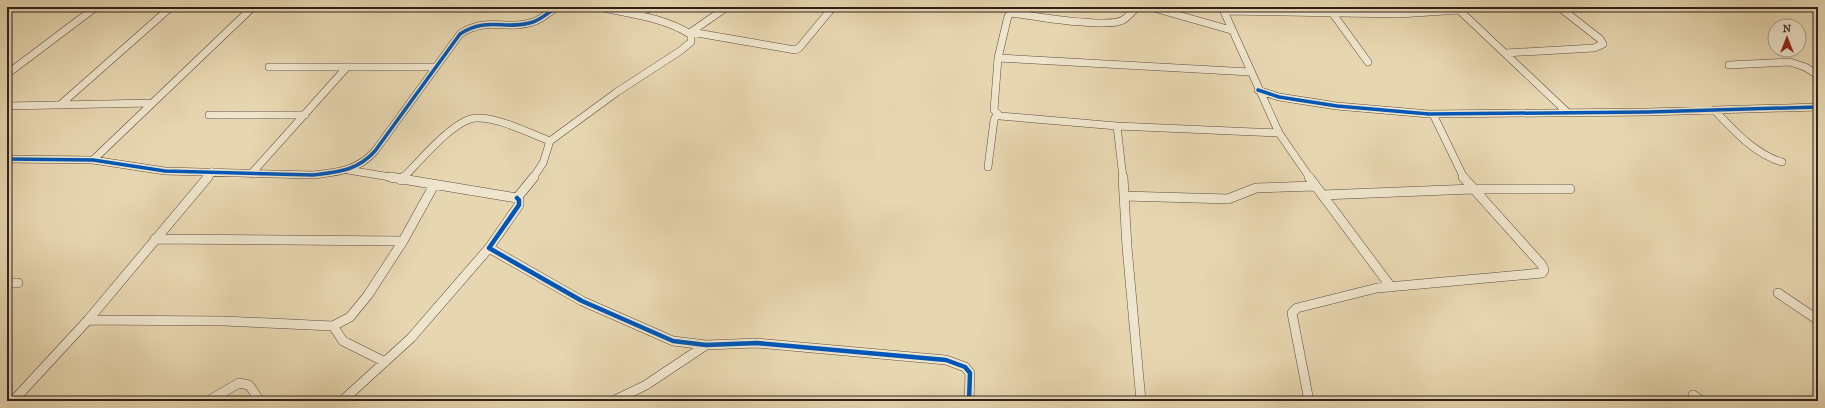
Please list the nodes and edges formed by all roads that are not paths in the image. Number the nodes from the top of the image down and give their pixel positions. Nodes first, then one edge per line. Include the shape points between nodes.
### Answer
1 (12, 7) edge
2 (96, 7) edge
3 (171, 7) edge
4 (253, 7) edge
5 (557, 7) edge
6 (599, 7) edge
7 (727, 7) edge
8 (833, 7) edge
9 (1020, 7) edge
10 (1137, 7) edge
11 (1150, 7) edge
12 (1559, 7) edge
13 (649, 8) edge
14 (1223, 9) edge
15 (1458, 9) edge
16 (7, 10) edge
17 (626, 13) junction
18 (1012, 13) junction
19 (1333, 14) junction
20 (638, 15) junction
21 (1231, 30) junction
22 (690, 33) junction
23 (1505, 53) junction
24 (998, 58) junction
25 (1368, 62) dead end
26 (1729, 65) dead end
27 (269, 67) dead end
28 (347, 67) junction
29 (436, 67) junction
30 (1250, 72) junction
31 (7, 74) edge
32 (1818, 75) edge
33 (1258, 90) junction
34 (1279, 97) junction
35 (1262, 98) junction
36 (152, 103) junction
37 (60, 105) junction
38 (7, 106) edge
39 (1818, 107) edge
40 (1714, 110) junction
41 (1567, 112) junction
42 (997, 114) junction
43 (1433, 114) junction
44 (209, 115) dead end
45 (305, 115) junction
46 (1117, 126) junction
47 (1279, 133) junction
48 (550, 141) junction
49 (7, 159) edge
50 (93, 160) junction
51 (1782, 162) dead end
52 (988, 167) dead end
53 (346, 170) junction
54 (212, 172) junction
55 (251, 174) junction
56 (401, 180) junction
57 (434, 185) junction
58 (1315, 186) junction
59 (1473, 189) junction
60 (1570, 189) dead end
61 (1322, 195) junction
62 (1124, 196) junction
63 (516, 198) junction
64 (155, 239) junction
65 (403, 241) junction
66 (489, 248) junction
67 (7, 283) edge
68 (18, 283) dead end
69 (1391, 287) junction
70 (1778, 293) dead end
71 (88, 320) junction
72 (1818, 320) edge
73 (334, 326) junction
74 (706, 345) junction
75 (385, 362) junction
76 (1693, 395) dead end
77 (13, 401) edge
78 (208, 401) edge
79 (260, 401) edge
80 (342, 401) edge
81 (613, 401) edge
82 (969, 401) edge
83 (1141, 401) edge
84 (1309, 401) edge
85 (1702, 401) edge

1 - 16 street
2 - 31 street
3 - 37 street
4 - 36 street
5 - 29 street via 531,24 481,24 467,28
6 - 17 street
7 - 22 street
8 - 22 street via 795,50
9 - 18 street
10 - 18 street via 1123,20 1112,23 1068,21
11 - 21 street
12 - 23 street via 1603,44 1594,48
13 - 17 street
13 - 20 street
14 - 19 street
14 - 21 street
15 - 19 street via 1399,14
15 - 23 street
17 - 20 street
18 - 24 street via 1008,16
19 - 25 street
20 - 22 street via 679,27
21 - 30 street
22 - 48 street via 691,42
23 - 41 street
24 - 30 street
24 - 42 street via 994,110
26 - 32 street via 1790,62 1805,66
27 - 28 street
28 - 29 street
28 - 45 street
29 - 53 street via 375,151 366,161
30 - 33 street
33 - 34 street
33 - 35 street
34 - 35 street
34 - 43 street via 1344,107
35 - 47 street
36 - 37 street
36 - 50 street
37 - 38 street
39 - 40 street
40 - 41 street
40 - 51 street via 1771,160
41 - 43 street
42 - 46 street
42 - 52 street
43 - 59 street via 1463,177
44 - 45 street
45 - 55 street
46 - 47 street
46 - 62 street
47 - 58 street
48 - 56 street via 485,119 467,119 450,131
48 - 63 street via 543,163
49 - 50 street
50 - 54 street via 165,170
53 - 55 street via 313,175
53 - 56 street
54 - 55 street
54 - 64 street
56 - 57 street
57 - 63 street
57 - 65 street
58 - 61 street
58 - 62 street via 1256,188 1228,199
59 - 60 street
59 - 61 street
59 - 69 street via 1542,265 1542,273
61 - 69 street
62 - 83 street
63 - 66 street via 519,205
64 - 65 street
64 - 71 street
65 - 73 street via 368,295 350,317
66 - 74 street via 582,301 638,327 673,341
66 - 75 street via 411,338
67 - 68 street
69 - 84 street via 1304,305 1292,313 1296,345
70 - 72 street
71 - 73 street via 224,321
71 - 77 street
73 - 75 street via 343,341
74 - 81 street via 646,385
74 - 82 street via 757,343 946,360 965,367 970,373
75 - 80 street
76 - 85 street
78 - 79 street via 239,382 249,385

